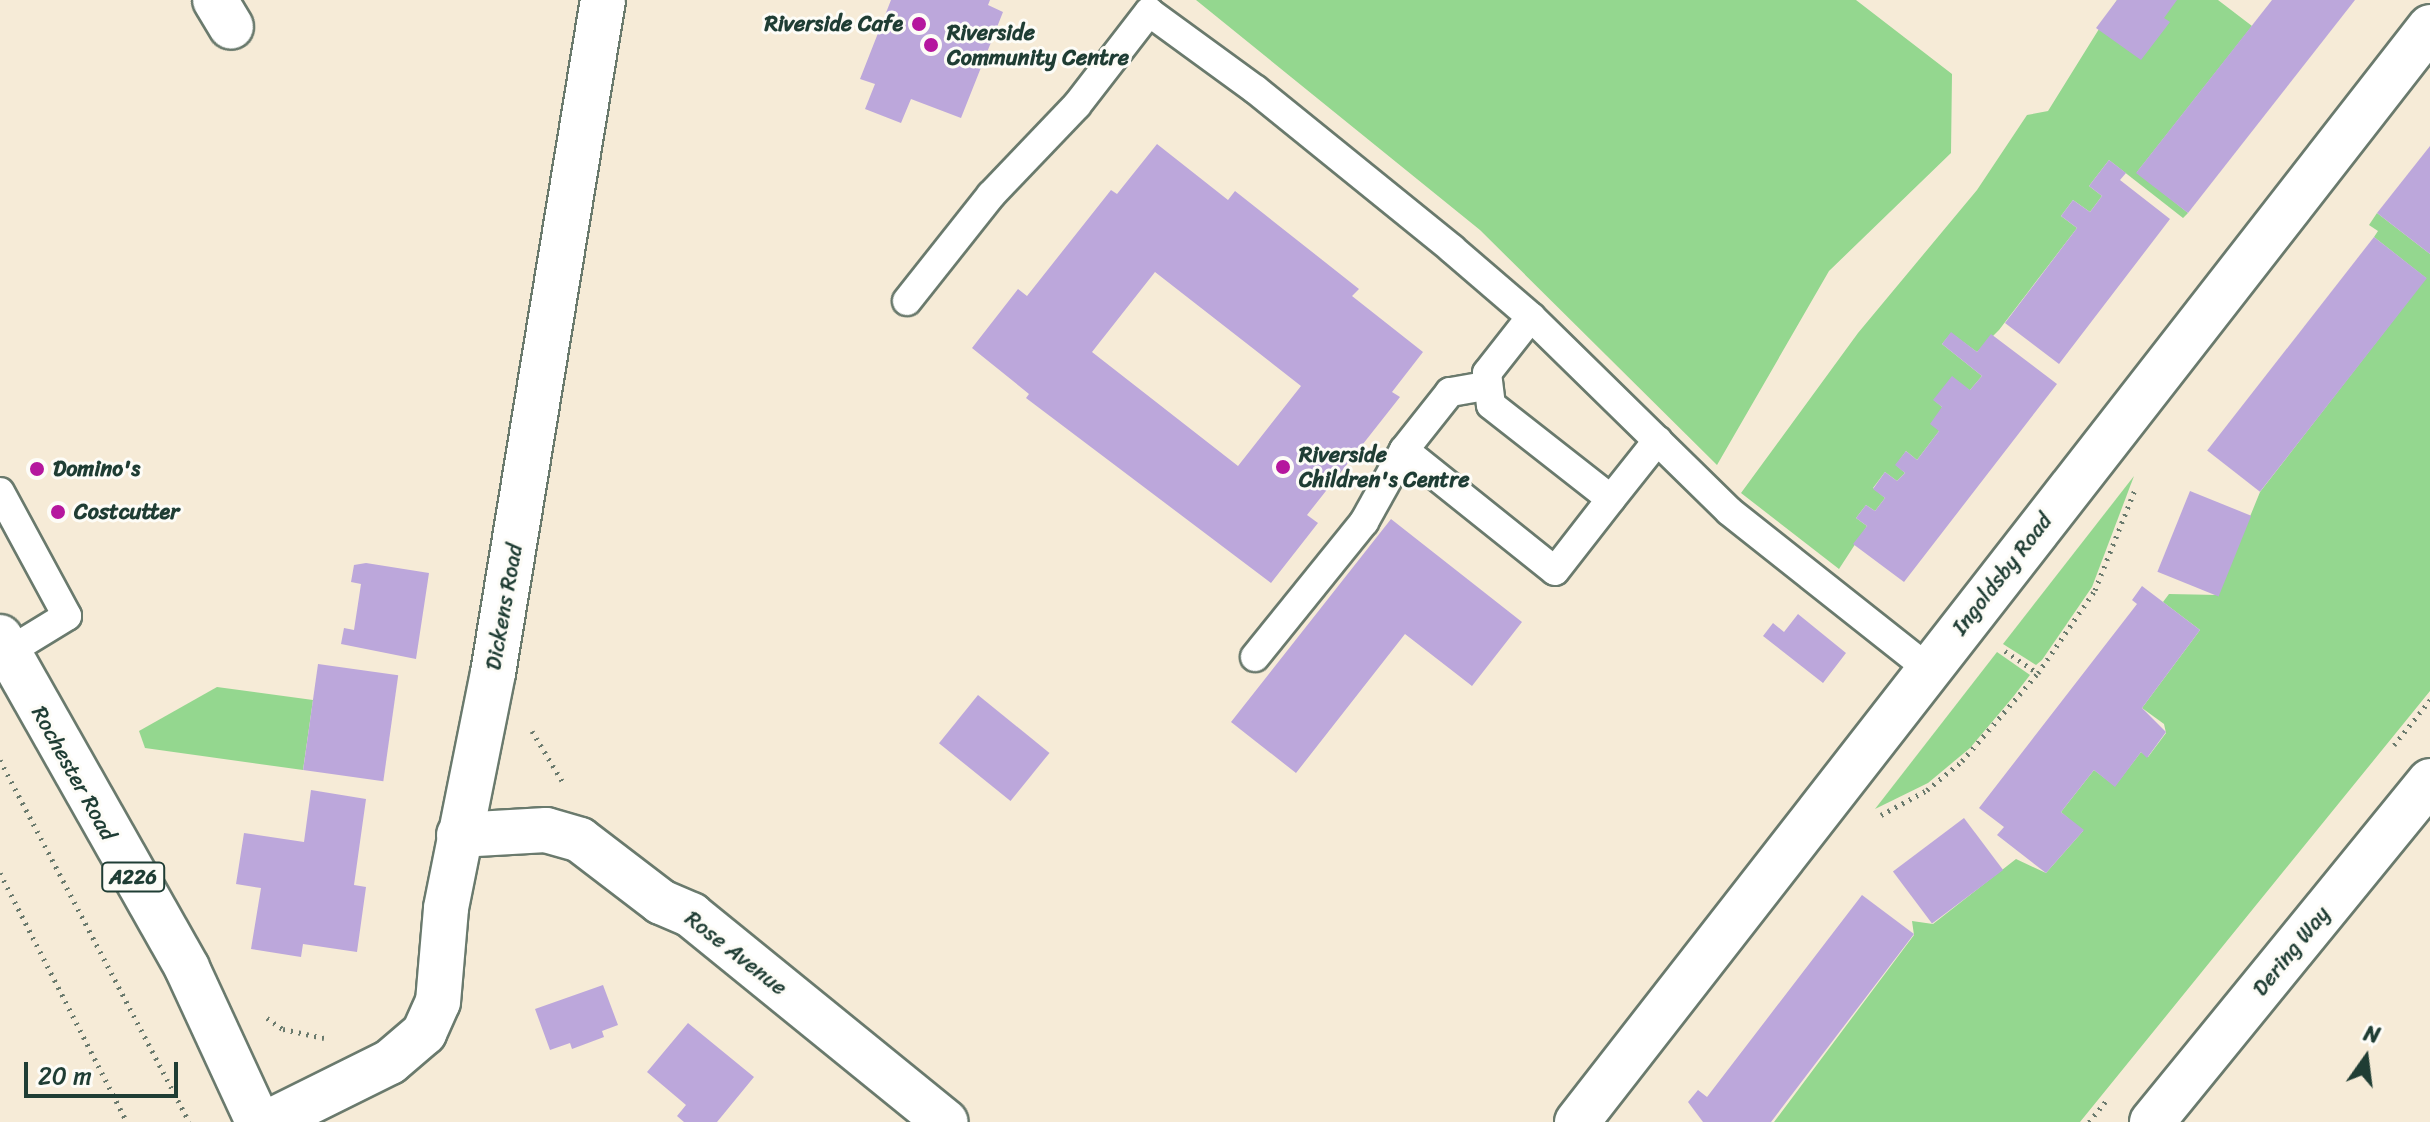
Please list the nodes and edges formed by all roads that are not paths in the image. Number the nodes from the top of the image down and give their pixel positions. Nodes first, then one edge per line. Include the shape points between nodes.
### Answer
1 (603, 0) edge
2 (1140, 6) edge
3 (2430, 27) edge
4 (907, 301) dead end
5 (1531, 317) junction
6 (1485, 386) junction
7 (1658, 440) junction
8 (1404, 450) junction
9 (0, 492) edge
10 (1611, 499) junction
11 (4, 644) edge
12 (1255, 657) dead end
13 (1928, 669) junction
14 (2430, 781) edge
15 (459, 835) junction
16 (258, 1122) edge
17 (269, 1122) edge
18 (946, 1122) edge
19 (1577, 1122) edge
20 (2152, 1122) edge

1 - 15 street, Dickens Road via 493,673
2 - 4 lane via 1077,105 1019,172 991,195
2 - 5 lane via 1385,192
3 - 13 street, Ingoldsby Road
5 - 6 lane via 1496,359
5 - 7 lane
6 - 8 lane via 1450,392
6 - 10 lane via 1491,405
7 - 10 lane
7 - 13 lane via 1729,511
8 - 10 lane via 1555,571
8 - 12 lane via 1364,522
9 - 11 lane via 67,616
11 - 16 street, Rochester Road / A226 via 187,968
13 - 19 street, Ingoldsby Road
14 - 20 street, Dering Way
15 - 17 street, Dickens Road via 446,908 440,990 424,1033 374,1072
15 - 18 street, Rose Avenue via 546,830 580,840 661,902 691,915

